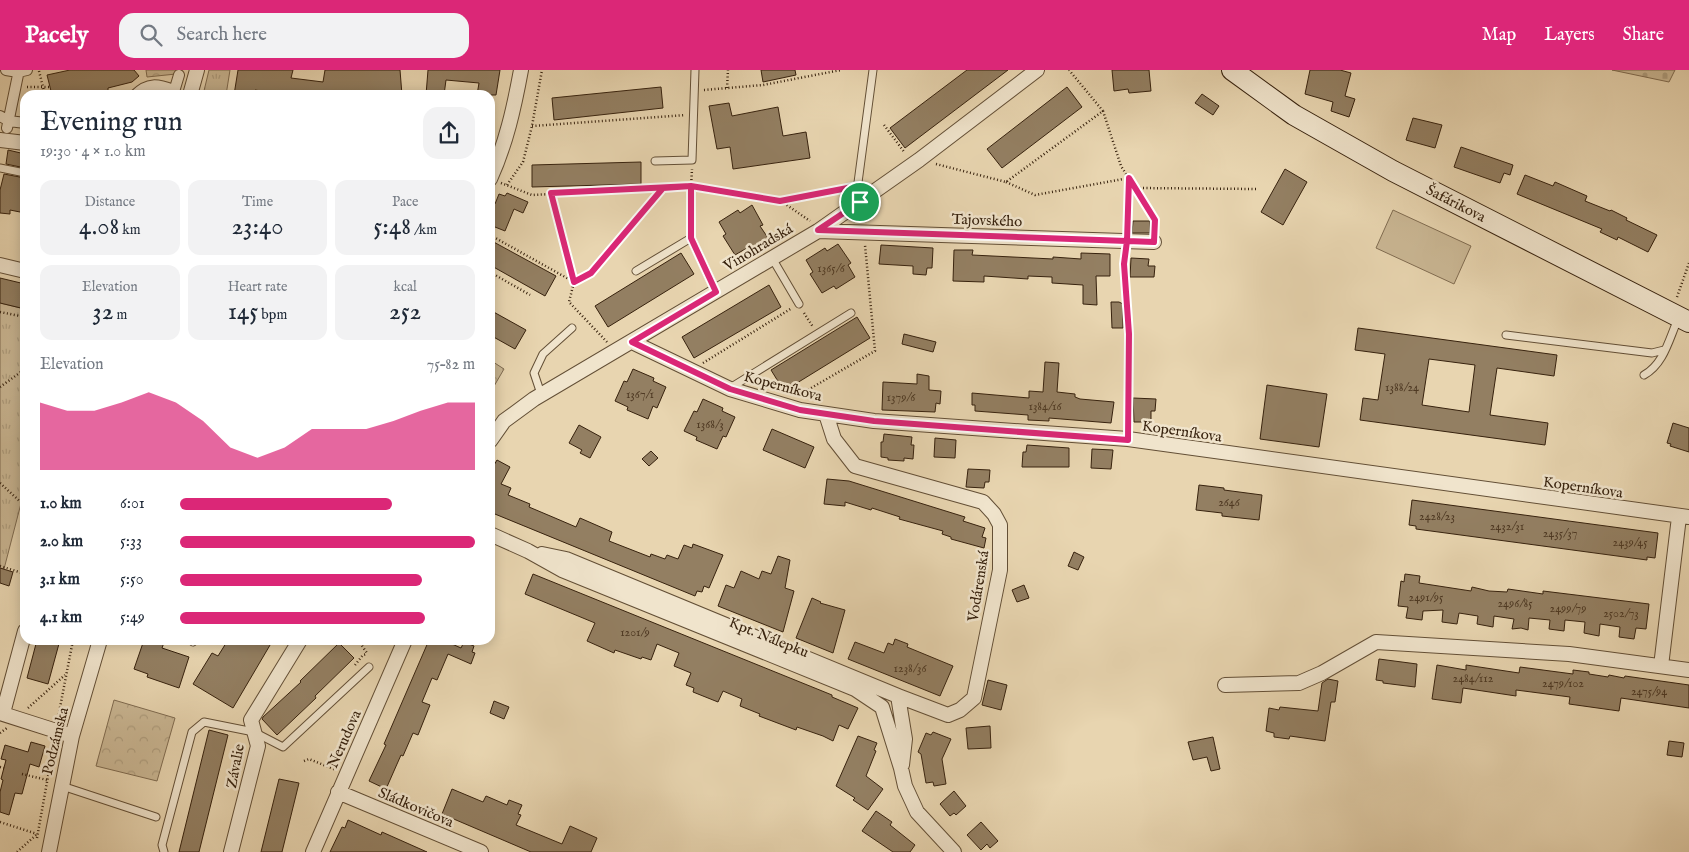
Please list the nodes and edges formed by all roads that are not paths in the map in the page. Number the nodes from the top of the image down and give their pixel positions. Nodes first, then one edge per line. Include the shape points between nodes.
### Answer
1 (6, 70) edge
2 (197, 70) edge
3 (521, 70) edge
4 (696, 70) edge
5 (873, 70) edge
6 (1037, 70) edge
7 (1232, 70) edge
8 (21, 71) edge
9 (180, 75) dead end
10 (140, 90) edge
11 (170, 90) edge
12 (174, 90) edge
13 (191, 90) edge
14 (20, 118) edge
15 (20, 124) edge
16 (4, 126) edge
17 (20, 139) edge
18 (655, 161) dead end
19 (0, 168) edge
20 (20, 172) edge
21 (495, 181) edge
22 (860, 202) junction
23 (816, 227) junction
24 (1154, 242) road end
25 (772, 258) junction
26 (0, 265) edge
27 (20, 270) edge
28 (636, 271) dead end
29 (716, 292) junction
30 (799, 304) road end
31 (851, 313) dead end
32 (1680, 317) edge
33 (572, 328) dead end
34 (1506, 335) dead end
35 (632, 342) junction
36 (1664, 350) junction
37 (1644, 375) dead end
38 (730, 389) junction
39 (543, 393) junction
40 (826, 414) junction
41 (495, 434) edge
42 (1684, 517) edge
43 (495, 536) edge
44 (528, 551) junction
45 (21, 645) edge
46 (99, 645) edge
47 (297, 645) edge
48 (403, 645) edge
49 (1661, 666) junction
50 (370, 668) road end
51 (1689, 670) edge
52 (1225, 685) dead end
53 (898, 696) junction
54 (1, 713) edge
55 (254, 732) junction
56 (72, 736) junction
57 (901, 768) junction
58 (61, 786) junction
59 (338, 792) junction
60 (156, 817) dead end
61 (49, 852) edge
62 (164, 852) edge
63 (231, 852) edge
64 (313, 852) edge
65 (481, 852) edge
66 (954, 852) edge

1 - 8 street
2 - 13 street
3 - 21 street
4 - 18 lane via 692,160
5 - 22 lane via 858,186
6 - 22 street, Vinohradská
7 - 32 main road, Šafárikova via 1266,97 1392,171
8 - 16 street
9 - 12 street
10 - 11 street via 160,80
14 - 16 street
15 - 16 street
16 - 17 street
19 - 20 lane
22 - 23 street, Vinohradská
23 - 24 street, Tajovského via 863,233
23 - 25 street, Vinohradská
25 - 29 street, Vinohradská
25 - 30 lane
26 - 27 street
28 - 29 lane via 691,238
29 - 35 street, Vinohradská
31 - 38 lane
32 - 36 lane
33 - 39 lane via 543,354 534,373
34 - 36 lane via 1652,353
35 - 38 street, Koperníkova
35 - 39 street, Vinohradská
36 - 37 lane via 1653,369
38 - 40 street, Koperníkova via 800,410
39 - 41 street, Vinohradská via 504,421
40 - 42 street, Koperníkova via 874,421 1128,440
40 - 53 street, Vodárenská via 834,439 855,466 983,502 1000,525 1000,570 974,698 948,715
42 - 49 street, Koperníkova
43 - 44 street, Kpt. Nálepku
44 - 53 street via 566,559
44 - 57 street, Kpt. Nálepku via 562,570 855,689 882,707
45 - 54 street
46 - 56 street, Podzámska
47 - 55 street, Závalie via 251,720
48 - 59 street, Nerudova
49 - 51 street
49 - 52 street via 1569,654 1376,642 1322,674 1299,683
50 - 55 lane via 284,748
53 - 57 street via 905,739
54 - 56 street
55 - 62 lane via 204,722 192,732 162,845
55 - 63 street, Závalie via 258,746
56 - 58 street, Podzámska
57 - 66 street, Kpt. Nálepku via 916,812
58 - 60 lane
58 - 61 street, Podzámska
59 - 64 street, Nerudova
59 - 65 street, Sládkovičova

